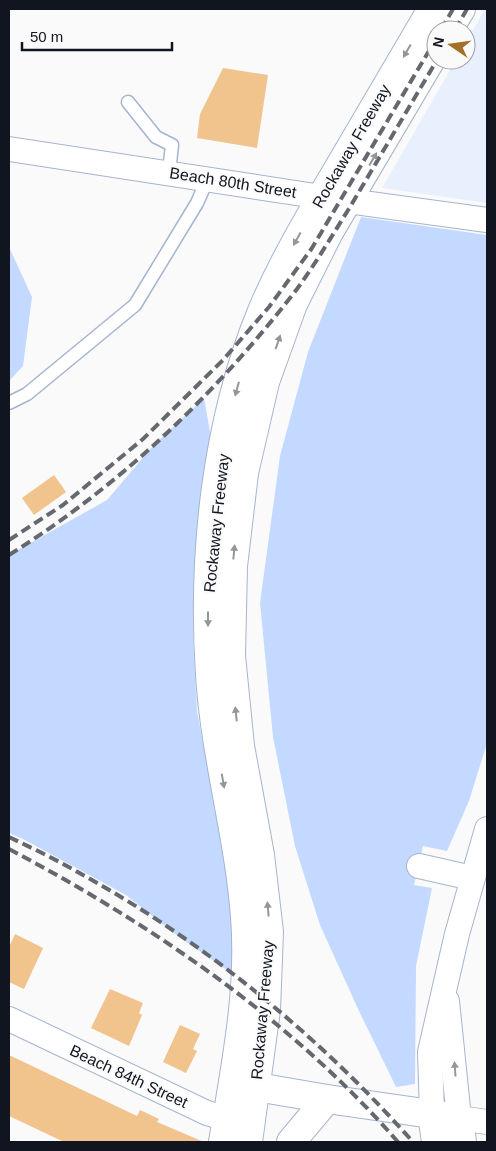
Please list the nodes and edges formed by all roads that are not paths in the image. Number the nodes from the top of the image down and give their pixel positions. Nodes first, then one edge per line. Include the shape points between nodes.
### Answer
1 (432, 9) edge
2 (461, 9) edge
3 (454, 20) edge
4 (426, 68) edge
5 (128, 102) dead end
6 (9, 149) edge
7 (169, 172) junction
8 (208, 178) junction
9 (322, 197) junction
10 (348, 201) junction
11 (487, 220) edge
12 (9, 402) edge
13 (487, 832) edge
14 (419, 866) dead end
15 (472, 878) junction
16 (446, 988) junction
17 (9, 1018) edge
18 (244, 1085) junction
19 (327, 1099) junction
20 (432, 1114) junction
21 (487, 1122) edge
22 (461, 1130) edge
23 (237, 1132) edge
24 (291, 1142) edge
25 (436, 1142) edge

1 -> 9 main road, Rockaway Freeway
2 - 3 main road
10 -> 4 main road, Rockaway Freeway
5 - 7 lane via 156,137 172,145
6 - 7 street, Beach 80th Street
7 - 8 street, Beach 80th Street
8 - 9 street, Beach 80th Street
8 - 12 lane via 198,204 135,305 27,394
9 - 10 lane, Beach 80th Street
9 -> 18 main road, Rockaway Freeway via 281,269 253,336 225,442 212,531 208,590 210,675 218,753 243,891 247,943
10 - 11 street, Beach 80th Street
18 -> 10 main road, Rockaway Freeway via 268,983 269,932 260,855 240,746 232,666 231,598 238,504 257,411 282,330 318,252
13 - 15 street
14 - 15 street
15 - 16 street
16 - 20 street via 430,1052
22 -> 16 street
17 - 23 street, Beach 84th Street via 202,1110
18 - 19 main road
18 - 23 main road
19 - 20 main road
19 - 24 main road
20 - 22 main road
20 - 25 main road
21 - 22 street

